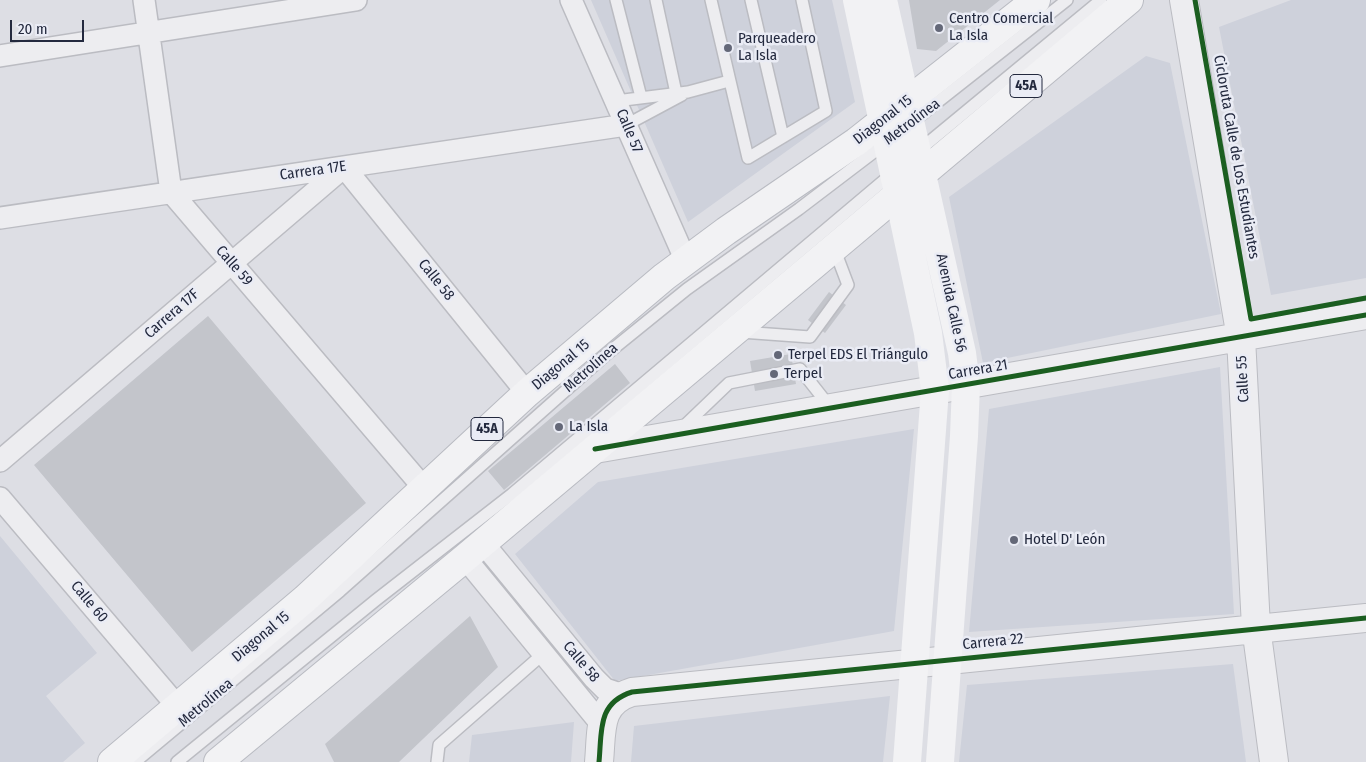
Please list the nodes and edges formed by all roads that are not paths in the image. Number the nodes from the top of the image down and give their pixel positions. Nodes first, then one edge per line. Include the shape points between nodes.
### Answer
1 (144, 0) edge
2 (356, 0) edge
3 (571, 0) edge
4 (616, 0) edge
5 (656, 0) edge
6 (711, 0) edge
7 (752, 0) edge
8 (802, 0) edge
9 (857, 0) edge
10 (883, 0) edge
11 (1036, 0) edge
12 (1067, 0) edge
13 (1101, 0) edge
14 (1129, 0) edge
15 (1190, 2) edge
16 (149, 32) junction
17 (0, 56) edge
18 (729, 81) junction
19 (688, 92) junction
20 (676, 93) junction
21 (641, 97) junction
22 (616, 101) junction
23 (909, 112) junction
24 (626, 125) junction
25 (885, 131) junction
26 (783, 137) junction
27 (920, 162) junction
28 (344, 167) junction
29 (896, 182) junction
30 (172, 192) junction
31 (0, 218) edge
32 (834, 247) junction
33 (686, 261) junction
34 (232, 263) junction
35 (1366, 315) edge
36 (734, 332) junction
37 (1241, 338) junction
38 (966, 385) junction
39 (935, 390) junction
40 (527, 393) junction
41 (831, 408) junction
42 (674, 435) junction
43 (595, 449) junction
44 (0, 461) edge
45 (423, 487) junction
46 (0, 498) edge
47 (474, 551) junction
48 (1366, 618) edge
49 (1256, 627) junction
50 (543, 654) junction
51 (948, 659) junction
52 (915, 663) junction
53 (623, 695) junction
54 (178, 707) junction
55 (602, 725) junction
56 (240, 752) edge
57 (112, 762) edge
58 (136, 762) edge
59 (178, 762) edge
60 (218, 762) edge
61 (437, 762) edge
62 (599, 762) edge
63 (907, 762) edge
64 (940, 762) edge
65 (1274, 762) edge

1 - 16 street
2 - 16 street
3 - 22 street, Calle 57
4 - 21 lane
5 - 20 lane
6 - 18 lane
7 - 26 lane
8 - 26 lane via 826,111
9 - 25 main road, Avenida Calle 56
10 - 23 main road, Avenida Calle 56
11 - 23 main road, Diagonal 15 / 45A
12 - 23 lane, Metrolínea
13 - 27 lane, Metrolínea
14 - 27 main road, 45A
15 - 37 street, Calle 55
16 - 17 street
16 - 30 street
18 - 19 lane
18 - 26 lane via 748,158
19 - 20 lane
19 - 24 lane
20 - 21 lane
21 - 22 lane
22 - 24 street, Calle 57
23 - 25 main road, Diagonal 15 / 45A
23 - 27 main road, Avenida Calle 56
24 - 28 street, Carrera 17E
24 - 33 street, Calle 57
25 - 29 main road, Avenida Calle 56
25 - 33 main road, Diagonal 15 / 45A
25 - 58 lane, Metrolínea via 799,209 687,289 608,353 340,591
27 - 29 main road, 45A
27 - 38 main road, Avenida Calle 56 via 962,352
28 - 30 street, Carrera 17E
28 - 34 street, Carrera 17F
28 - 40 street, Calle 58
29 - 32 main road, 45A
29 - 39 main road, Avenida Calle 56 via 928,334
29 - 59 lane, Metrolínea
30 - 31 street, Carrera 17E
30 - 34 street, Calle 59
32 - 36 main road, 45A
32 - 36 lane via 848,285 810,337
33 - 40 main road, Diagonal 15 / 45A
34 - 44 street, Carrera 17F
34 - 45 street, Calle 59
35 - 37 street, Carrera 21
36 - 43 main road, 45A
37 - 38 street, Carrera 21
37 - 49 street, Calle 55
38 - 39 street, Carrera 21
38 - 51 main road, Avenida Calle 56
39 - 41 street, Carrera 21
39 - 52 main road, Avenida Calle 56
40 - 45 main road, Diagonal 15 / 45A
41 - 42 street, Carrera 21
41 - 42 lane via 800,369 730,383
42 - 43 street, Carrera 21
43 - 47 main road, 45A
45 - 54 main road, Diagonal 15 / 45A via 316,590
46 - 54 street, Calle 60
47 - 50 street, Calle 58
47 - 53 street, Calle 58 via 605,689
47 - 56 main road, 45A
48 - 49 street, Carrera 22
49 - 51 street, Carrera 22
49 - 65 street, Calle 55
50 - 55 street, Calle 58
50 - 61 lane via 439,745
51 - 52 street, Carrera 22
51 - 64 main road, Avenida Calle 56
52 - 53 street, Carrera 22
52 - 63 main road, Avenida Calle 56
53 - 55 street via 609,705
54 - 57 main road, Diagonal 15 / 45A
55 - 62 street
56 - 60 main road, 45A

